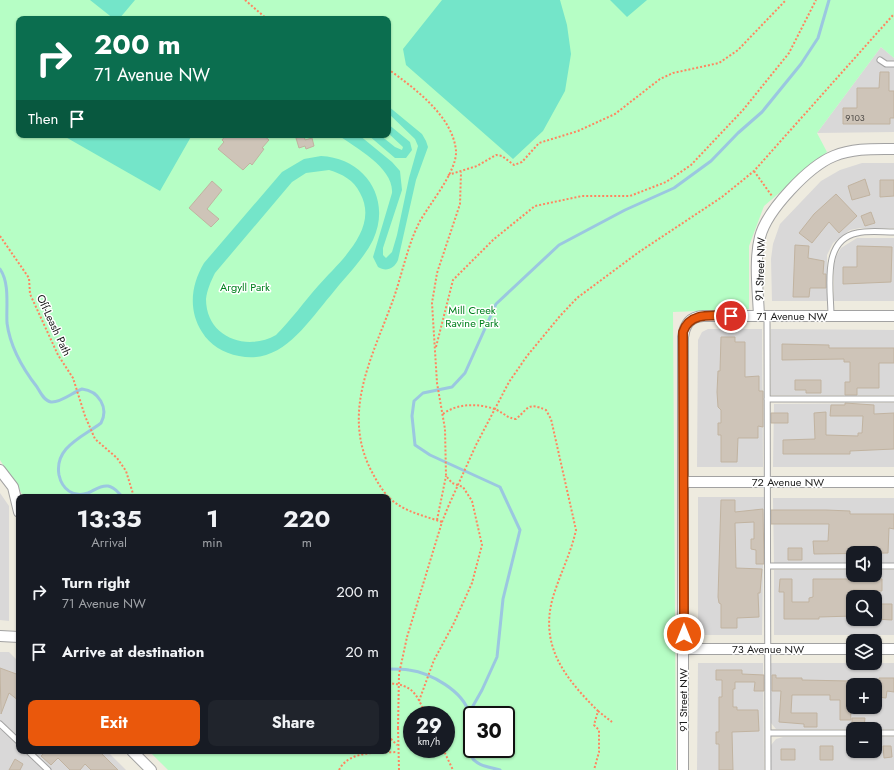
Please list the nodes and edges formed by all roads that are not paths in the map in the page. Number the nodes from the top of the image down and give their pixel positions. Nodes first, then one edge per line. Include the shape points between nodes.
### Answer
1 (880, 60) dead end
2 (894, 64) edge
3 (894, 149) edge
4 (894, 232) edge
5 (763, 316) junction
6 (831, 316) junction
7 (894, 316) edge
8 (690, 320) joint
9 (767, 399) junction
10 (894, 399) edge
11 (0, 470) edge
12 (683, 482) junction
13 (767, 482) junction
14 (894, 482) edge
15 (16, 501) edge
16 (768, 566) junction
17 (846, 566) edge
18 (882, 566) edge
19 (894, 566) edge
20 (0, 636) edge
21 (16, 636) edge
22 (684, 649) junction
23 (768, 649) junction
24 (846, 649) edge
25 (882, 649) edge
26 (894, 649) edge
27 (0, 724) edge
28 (768, 733) junction
29 (846, 733) edge
30 (882, 733) edge
31 (894, 733) edge
32 (16, 739) edge
33 (31, 754) edge
34 (135, 754) edge
35 (48, 770) edge
36 (151, 770) edge
37 (683, 770) edge
38 (768, 770) edge

1 - 2 lane via 886,64
3 - 5 street, 91 Street NW via 854,150 835,155 811,170 778,204 765,224 760,238
4 - 6 lane via 856,233 848,236 836,247 831,265
5 - 6 street, 71 Avenue NW
5 - 8 street, 71 Avenue NW via 703,316
5 - 9 lane
6 - 7 street, 71 Avenue NW
8 - 12 street, 91 Street NW via 683,337
9 - 10 lane
9 - 13 lane
11 - 15 street via 12,487
12 - 13 street, 72 Avenue NW
12 - 22 street, 91 Street NW
13 - 14 street, 72 Avenue NW
13 - 16 lane
16 - 17 lane
16 - 23 lane
18 - 19 lane
20 - 21 street
22 - 23 street, 73 Avenue NW
22 - 37 street, 91 Street NW
23 - 24 street, 73 Avenue NW
23 - 28 lane
25 - 26 street
27 - 32 lane
28 - 29 lane
28 - 38 lane
30 - 31 lane
33 - 35 lane
34 - 36 street

